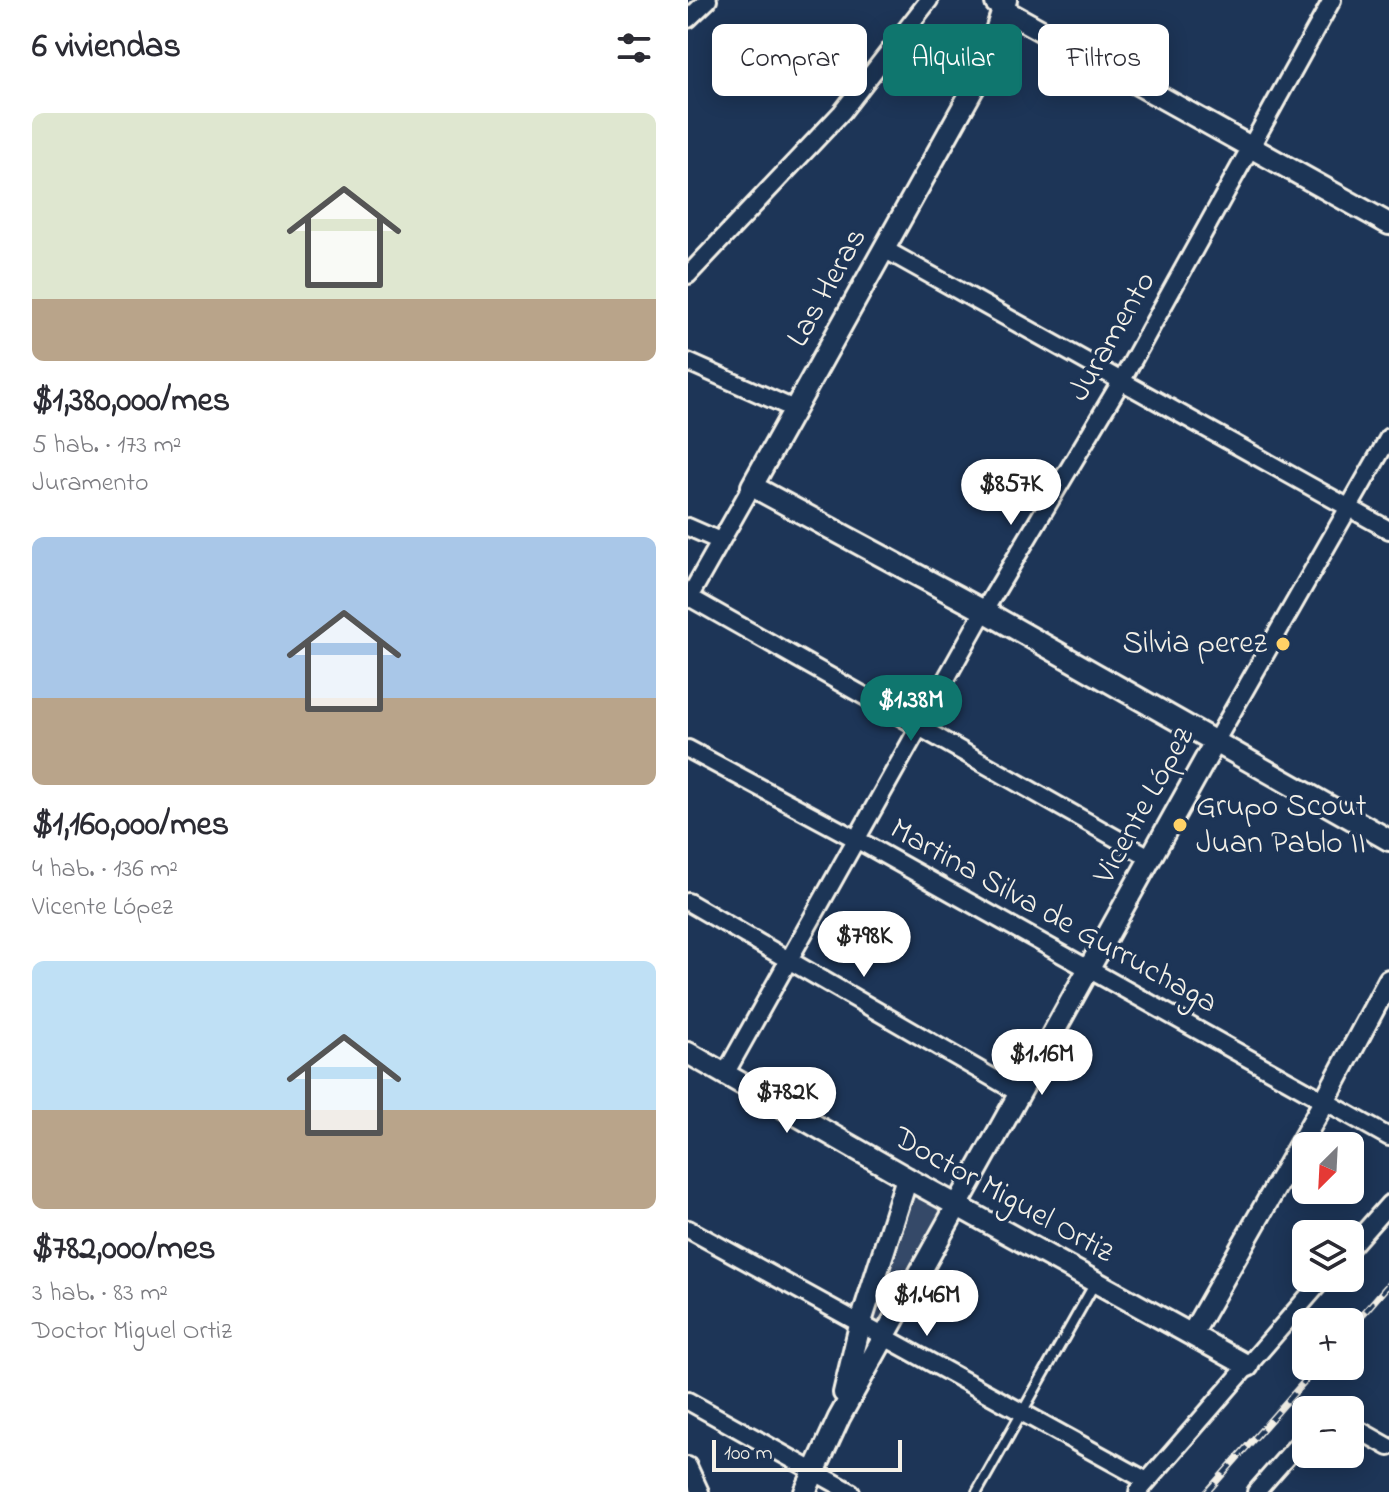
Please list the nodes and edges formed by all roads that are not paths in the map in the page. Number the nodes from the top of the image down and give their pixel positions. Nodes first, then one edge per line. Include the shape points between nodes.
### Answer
1 (708, 0) edge
2 (929, 0) edge
3 (1332, 0) edge
4 (1001, 3) edge
5 (688, 19) edge
6 (1252, 147) junction
7 (1389, 224) edge
8 (884, 249) junction
9 (688, 275) edge
10 (688, 362) edge
11 (1122, 380) junction
12 (794, 409) junction
13 (1389, 437) edge
14 (752, 486) junction
15 (1348, 507) junction
16 (688, 527) edge
17 (1389, 530) edge
18 (720, 541) junction
19 (689, 598) edge
20 (984, 611) junction
21 (922, 726) junction
22 (1215, 742) junction
23 (688, 749) edge
24 (856, 839) junction
25 (1389, 840) edge
26 (1151, 858) junction
27 (688, 902) edge
28 (791, 960) junction
29 (1090, 969) junction
30 (1389, 980) edge
31 (688, 1053) edge
32 (725, 1074) junction
33 (1019, 1093) junction
34 (1324, 1102) junction
35 (1389, 1137) edge
36 (907, 1178) junction
37 (1389, 1204) edge
38 (958, 1206) junction
39 (688, 1229) edge
40 (1364, 1232) edge
41 (1095, 1282) junction
42 (1312, 1292) edge
43 (860, 1325) junction
44 (1192, 1334) junction
45 (884, 1338) junction
46 (1248, 1366) junction
47 (688, 1401) edge
48 (1021, 1413) junction
49 (839, 1418) junction
50 (1364, 1433) edge
51 (1389, 1447) edge
52 (1292, 1451) edge
53 (688, 1466) edge
54 (813, 1471) junction
55 (1142, 1486) edge
56 (700, 1492) edge
57 (805, 1492) edge
58 (851, 1492) edge
59 (977, 1492) edge
60 (1256, 1492) edge

1 - 5 street
2 - 9 street via 842,112
3 - 6 street, Juramento
4 - 6 street
4 - 8 street, Las Heras via 983,71
6 - 7 street
6 - 11 street, Juramento
8 - 11 street
8 - 12 street, Las Heras
10 - 12 street
11 - 15 street
11 - 20 street, Juramento
12 - 14 street, Las Heras
13 - 15 street, Vicente López
14 - 18 street, Las Heras
14 - 20 street
15 - 17 street
15 - 22 street, Vicente López
16 - 18 street
18 - 19 street, Las Heras
19 - 21 street
20 - 21 street, Juramento
20 - 22 street
21 - 24 street, Juramento
21 - 26 street
22 - 25 street
22 - 26 street, Vicente López
23 - 24 street, Martina Silva de Gurruchaga
24 - 28 street, Juramento
24 - 29 street, Martina Silva de Gurruchaga
26 - 29 street, Vicente López
27 - 28 street
28 - 32 street, Juramento
28 - 33 street
29 - 33 street, Vicente López
29 - 34 street, Martina Silva de Gurruchaga
30 - 34 street
31 - 32 street, Doctor Miguel Ortiz
32 - 36 street, Doctor Miguel Ortiz
33 - 38 street, Vicente López
34 - 35 street, Martina Silva de Gurruchaga
34 - 44 street
36 - 38 street, Doctor Miguel Ortiz
36 - 43 street
37 - 40 street
38 - 41 street, Doctor Miguel Ortiz
38 - 45 street, Vicente López
39 - 43 street
41 - 44 street, Doctor Miguel Ortiz
41 - 48 lane
42 - 46 street
43 - 45 street
43 - 49 street
44 - 46 street, Doctor Miguel Ortiz
45 - 48 street
45 - 49 street, Vicente López
46 - 55 street
47 - 54 street
48 - 55 street
48 - 59 lane
49 - 54 street
50 - 51 street
52 - 60 street
53 - 56 street
54 - 57 street
54 - 58 street

